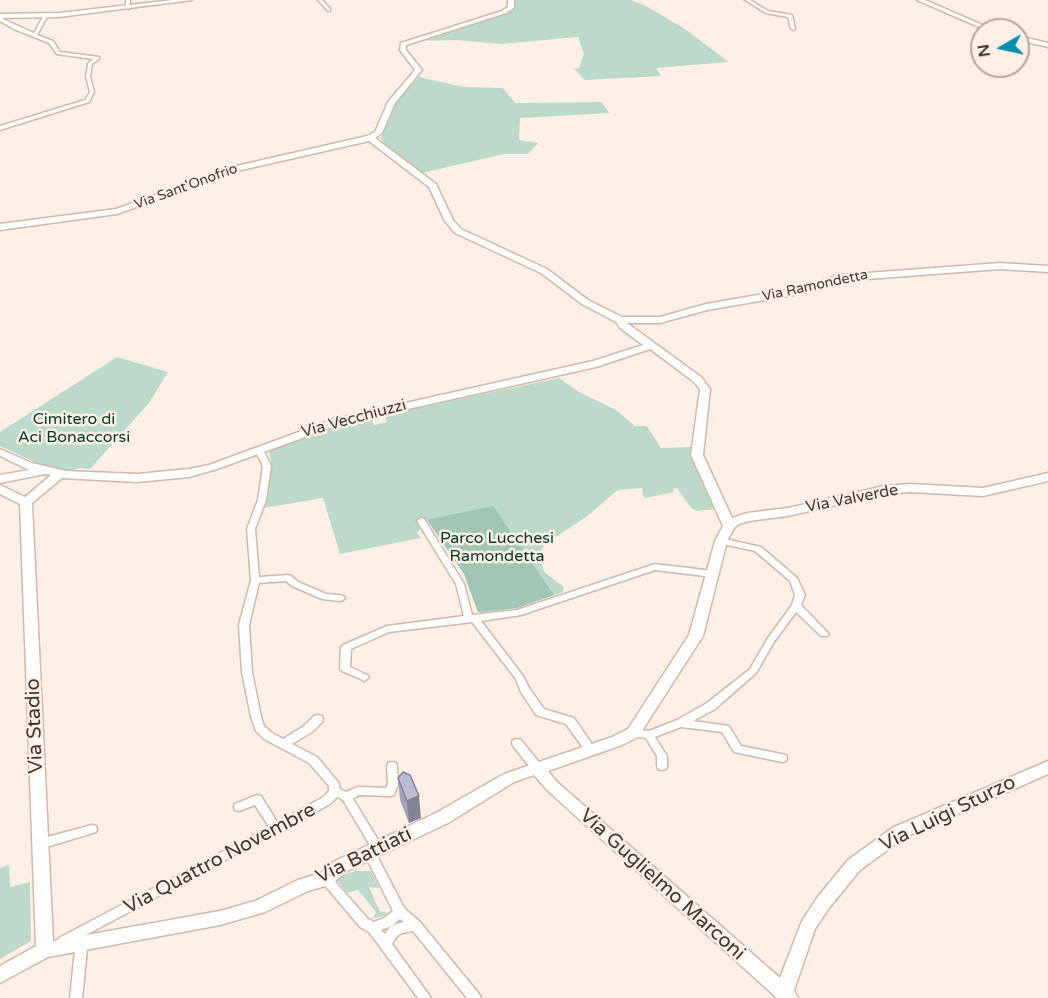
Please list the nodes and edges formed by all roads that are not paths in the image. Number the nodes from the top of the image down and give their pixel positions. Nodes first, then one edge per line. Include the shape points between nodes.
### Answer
1 (128, 0) edge
2 (189, 0) edge
3 (320, 0) edge
4 (511, 0) edge
5 (747, 0) edge
6 (920, 0) edge
7 (128, 7) junction
8 (329, 10) dead end
9 (0, 15) edge
10 (46, 16) junction
11 (970, 21) edge
12 (793, 29) dead end
13 (35, 35) junction
14 (1030, 41) edge
15 (1048, 45) edge
16 (0, 128) edge
17 (370, 138) junction
18 (0, 228) edge
19 (1048, 269) edge
20 (620, 320) junction
21 (650, 346) junction
22 (260, 450) junction
23 (0, 452) edge
24 (45, 471) junction
25 (58, 474) junction
26 (1048, 477) edge
27 (0, 479) edge
28 (0, 489) edge
29 (26, 502) junction
30 (421, 521) dead end
31 (729, 526) junction
32 (721, 541) junction
33 (713, 574) junction
34 (255, 580) junction
35 (340, 598) dead end
36 (796, 606) junction
37 (472, 619) junction
38 (824, 634) dead end
39 (364, 677) dead end
40 (318, 719) dead end
41 (681, 723) junction
42 (633, 733) junction
43 (649, 735) junction
44 (517, 743) dead end
45 (283, 744) junction
46 (591, 750) junction
47 (782, 758) dead end
48 (392, 766) dead end
49 (662, 766) dead end
50 (1048, 766) edge
51 (538, 769) junction
52 (335, 792) junction
53 (347, 797) junction
54 (239, 807) dead end
55 (92, 829) dead end
56 (276, 829) junction
57 (40, 844) junction
58 (373, 849) junction
59 (326, 879) junction
60 (400, 912) junction
61 (416, 926) junction
62 (373, 928) junction
63 (82, 939) junction
64 (385, 944) junction
65 (45, 950) junction
66 (0, 975) edge
67 (785, 996) edge
68 (76, 998) edge
69 (425, 998) edge
70 (475, 998) edge

1 - 7 street
2 - 7 street
3 - 8 street
4 - 17 street via 511,8 504,12 403,44 403,50 419,69 392,102 378,133
5 - 12 street via 767,12 790,16
6 - 11 street
7 - 9 street
7 - 10 street
9 - 10 street
9 - 13 street via 1,20
10 - 13 street
13 - 16 street via 51,42 59,53 96,57 90,63 88,76 91,97 80,104
14 - 15 street
17 - 18 street, Via Sant'Onofrio via 235,169 117,211
17 - 20 street via 429,182 458,231 544,271 585,302
19 - 20 street, Via Ramondetta via 1017,265 896,271 840,278 794,292 706,307 660,320
20 - 21 street
21 - 22 street, Via Vecchiuzzi via 566,372 338,421
21 - 31 street via 705,389 698,455
22 - 25 street, Via Vecchiuzzi via 213,467 161,477
22 - 34 street via 267,466 262,500 251,529
23 - 24 street, Via Vecchiuzzi
24 - 25 street, Via Vecchiuzzi
24 - 27 street
25 - 29 street
26 - 31 street, Via Valverde via 983,492 884,490 788,512 747,517
28 - 29 street
29 - 57 street, Via Stadio
30 - 37 street via 460,584
31 - 32 street
32 - 33 street
32 - 36 street via 758,549 767,556 799,587
33 - 37 street via 656,567 518,613
33 - 42 street via 696,636
34 - 35 street via 288,579 325,597
34 - 45 street via 244,625 246,658 260,728
36 - 38 street
36 - 41 street via 753,671 711,706
37 - 39 street via 387,629 350,644 346,647 345,669
37 - 46 street via 520,678 540,712 570,721
40 - 45 street
41 - 43 street
41 - 47 street via 725,729 738,749
42 - 43 street
42 - 46 street, Via Battiati
43 - 49 street via 662,756
44 - 51 street
45 - 52 street via 313,760 334,785
46 - 51 street, Via Battiati
48 - 53 street via 390,792 358,790
50 - 67 street, Via Luigi Sturzo via 898,833 870,851 835,888 808,926
51 - 58 street, Via Battiati via 509,778 442,819
51 - 67 street, Via Guglielmo Marconi via 560,794
52 - 53 street
52 - 56 street, Via Quattro Novembre
53 - 58 street
54 - 56 street via 256,799
55 - 57 street
56 - 63 street, Via Quattro Novembre
57 - 65 street, Via Stadio
58 - 59 street, Via Battiati
58 - 60 street
59 - 62 street via 364,923
59 - 63 street, Via Battiati via 242,913
60 - 61 street
60 - 62 street
61 - 64 street via 393,932
61 - 70 street
62 - 64 street
63 - 65 street, Via Battiati
63 - 68 street
64 - 69 street
65 - 66 street

